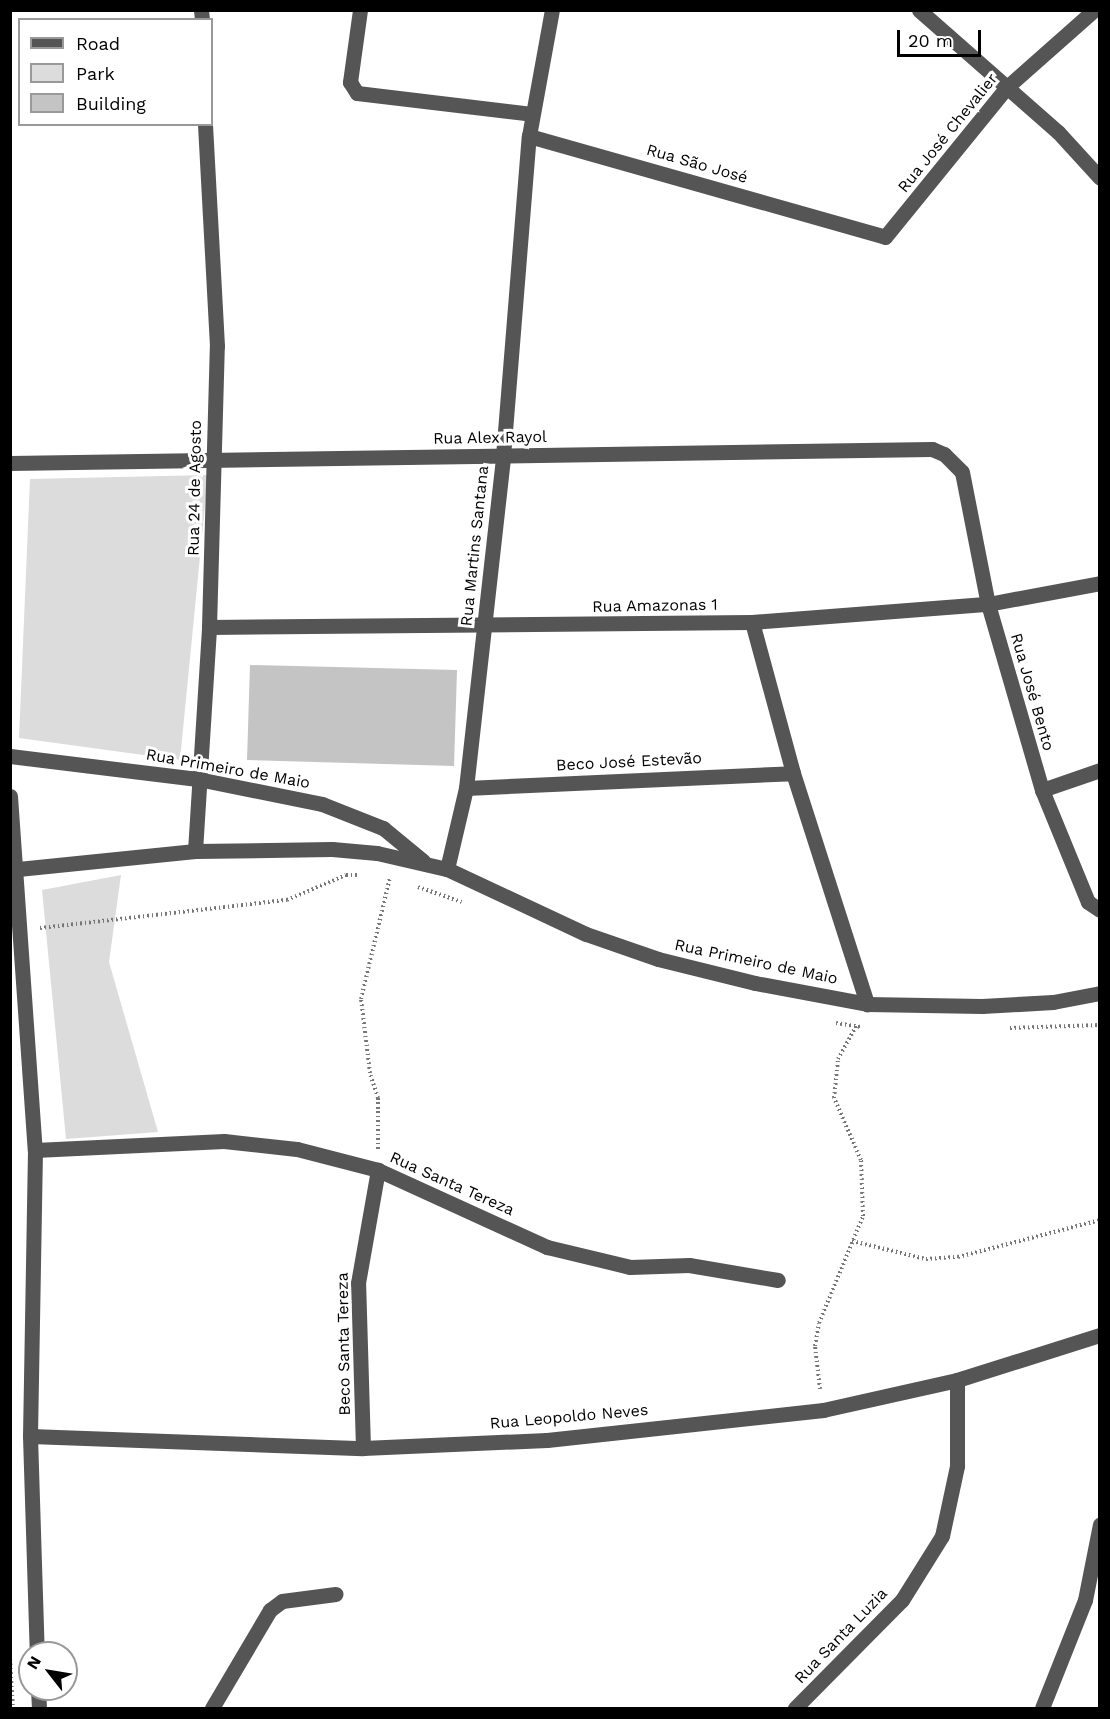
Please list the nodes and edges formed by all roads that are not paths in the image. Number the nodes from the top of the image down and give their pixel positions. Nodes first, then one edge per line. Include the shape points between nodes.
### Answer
1 (360, 10) edge
2 (552, 10) edge
3 (919, 10) edge
4 (1094, 10) edge
5 (1007, 87) junction
6 (532, 114) junction
7 (205, 126) edge
8 (529, 136) junction
9 (1100, 178) edge
10 (854, 231) joint
11 (502, 456) junction
12 (214, 460) junction
13 (10, 463) edge
14 (962, 472) joint
15 (1100, 583) edge
16 (988, 604) junction
17 (752, 622) junction
18 (209, 627) junction
19 (485, 627) junction
20 (10, 756) edge
21 (1100, 770) edge
22 (793, 773) junction
23 (198, 778) junction
24 (466, 788) junction
25 (1042, 790) junction
26 (10, 796) edge
27 (195, 851) junction
28 (423, 861) junction
29 (18, 869) junction
30 (447, 869) junction
31 (1100, 910) edge
32 (1100, 993) edge
33 (867, 1004) junction
34 (34, 1150) junction
35 (378, 1170) junction
36 (778, 1280) dead end
37 (1100, 1335) edge
38 (957, 1380) junction
39 (30, 1436) junction
40 (363, 1448) junction
41 (1100, 1524) edge
42 (336, 1594) dead end
43 (37, 1641) edge
44 (212, 1708) edge
45 (795, 1708) edge
46 (1042, 1708) edge

1 - 6 street via 350,81 357,93 366,98
2 - 6 street, Rua Martins Santana
3 - 5 street
4 - 5 street, Rua José Chevalier
5 - 9 street
5 - 10 street, Rua José Chevalier via 893,232 876,237
6 - 8 street, Rua Martins Santana
7 - 12 street, Rua 24 de Agosto via 217,346
8 - 10 street, Rua São José via 683,177
8 - 11 street, Rua Martins Santana
11 - 12 street, Rua Alex Rayol
11 - 14 street, Rua Alex Rayol via 932,449 953,459
11 - 19 street, Rua Martins Santana
12 - 13 street, Rua Alex Rayol
12 - 18 street, Rua 24 de Agosto
14 - 16 street, Rua José Bento
15 - 16 street, Rua Amazonas 1
16 - 17 street, Rua Amazonas 1
16 - 25 street, Rua José Bento
17 - 19 street, Rua Amazonas 1
17 - 22 street
18 - 19 street, Rua Amazonas 1
18 - 23 street, Rua 24 de Agosto
19 - 24 street, Rua Martins Santana
20 - 23 street, Rua Primeiro de Maio
21 - 25 street
22 - 24 street, Beco José Estevão
22 - 33 street
23 - 27 street, Rua 24 de Agosto
23 - 28 street, Rua Primeiro de Maio via 322,804 383,828
24 - 30 street, Rua Martins Santana
25 - 31 street, Rua José Bento via 1088,902
26 - 29 street
27 - 28 street, Rua Primeiro de Maio via 333,849
27 - 29 street, Rua Primeiro de Maio
28 - 30 street, Rua Primeiro de Maio
29 - 34 street
30 - 33 street, Rua Primeiro de Maio via 586,934 658,959
32 - 33 street, Rua Primeiro de Maio via 1053,1002 982,1006
34 - 35 street, Rua Santa Tereza via 224,1141 297,1149
34 - 39 street
35 - 36 street, Rua Santa Tereza via 547,1247 630,1267 711,1267
35 - 40 street, Beco Santa Tereza via 358,1283
37 - 38 street, Rua Leopoldo Neves
38 - 40 street, Rua Leopoldo Neves via 823,1410 547,1440
38 - 45 street, Rua Santa Luzia via 957,1466 942,1536 902,1600
39 - 40 street, Rua Leopoldo Neves
39 - 43 street
41 - 46 street via 1085,1600
42 - 44 street via 282,1601 270,1610

